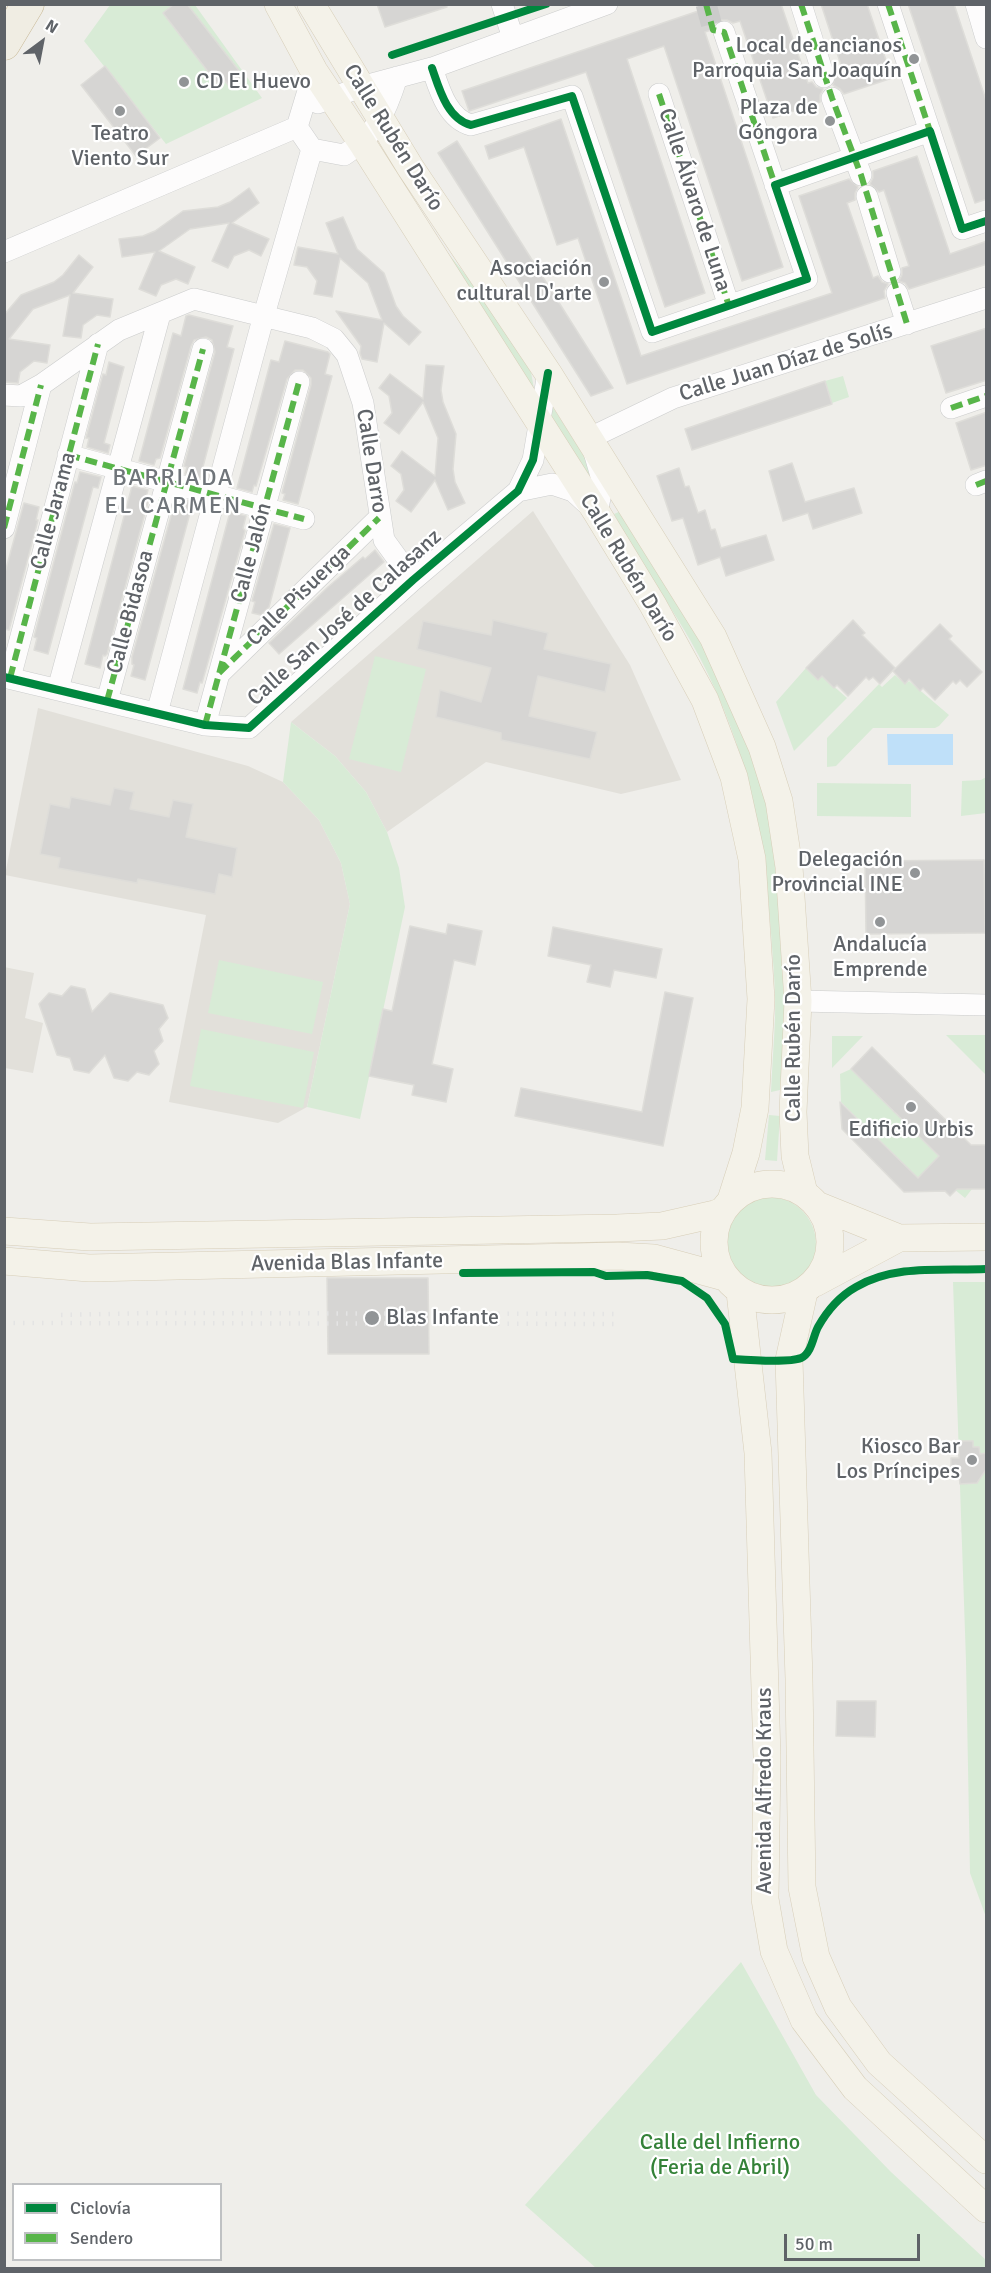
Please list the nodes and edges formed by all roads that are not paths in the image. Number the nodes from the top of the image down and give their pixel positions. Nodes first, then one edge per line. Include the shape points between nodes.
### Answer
1 (27, 4) edge
2 (278, 4) edge
3 (311, 4) edge
4 (502, 4) edge
5 (607, 4) edge
6 (801, 4) edge
7 (888, 4) edge
8 (976, 4) edge
9 (724, 32) tunnel mouth
10 (513, 38) junction
11 (987, 38) edge
12 (4, 44) edge
13 (432, 68) junction
14 (314, 71) junction
15 (397, 77) junction
16 (825, 77) dead end
17 (361, 87) junction
18 (659, 94) dead end
19 (832, 98) dead end
20 (332, 99) junction
21 (380, 118) junction
22 (298, 122) junction
23 (930, 130) junction
24 (362, 143) junction
25 (312, 149) junction
26 (858, 167) junction
27 (775, 185) junction
28 (867, 196) dead end
29 (987, 221) edge
30 (4, 252) edge
31 (891, 272) dead end
32 (897, 293) dead end
33 (987, 298) edge
34 (729, 306) junction
35 (160, 314) junction
36 (264, 315) junction
37 (907, 324) junction
38 (98, 344) junction
39 (203, 349) dead end
40 (548, 373) junction
41 (298, 382) dead end
42 (41, 385) junction
43 (4, 395) edge
44 (987, 396) edge
45 (951, 408) dead end
46 (539, 424) junction
47 (590, 438) junction
48 (69, 455) junction
49 (118, 469) junction
50 (167, 482) junction
51 (518, 491) junction
52 (216, 495) junction
53 (264, 508) junction
54 (597, 513) junction
55 (379, 518) junction
56 (304, 519) dead end
57 (4, 528) edge
58 (413, 580) junction
59 (219, 673) junction
60 (7, 677) edge
61 (58, 689) junction
62 (107, 701) junction
63 (157, 713) junction
64 (205, 725) junction
65 (798, 1001) junction
66 (987, 1005) edge
67 (810, 1199) junction
68 (727, 1205) junction
69 (4, 1231) edge
70 (987, 1237) edge
71 (899, 1238) junction
72 (4, 1261) edge
73 (732, 1284) junction
74 (809, 1287) junction
75 (987, 2160) edge
76 (987, 2209) edge

1 - 12 highway
2 - 14 main road, Calle Rubén Darío
3 - 17 main road, Calle Rubén Darío
4 - 10 street
5 - 10 street
6 - 16 street
7 - 23 street
8 - 11 street
9 - 27 street
10 - 13 street
13 - 15 street
13 - 34 street via 448,106 464,124 478,124 572,96 652,332
14 - 20 main road, Calle Rubén Darío
14 - 22 street
15 - 17 street
15 - 21 street
17 - 20 street
17 - 21 main road, Calle Rubén Darío
18 - 34 street, Calle Álvaro de Luna
19 - 26 street
20 - 22 street via 310,108
20 - 24 main road, Calle Rubén Darío
21 - 24 street
21 - 40 main road, Calle Rubén Darío
22 - 25 street
22 - 30 street
23 - 26 street
23 - 29 street via 963,229
24 - 25 street via 344,154
24 - 46 main road, Calle Rubén Darío
25 - 36 street
26 - 27 street
27 - 34 street via 807,279
28 - 31 street
32 - 37 street
33 - 37 street, Calle Juan Díaz de Solís
35 - 36 street via 194,299
35 - 38 street via 118,330
35 - 49 street
36 - 52 street
36 - 55 street, Calle Darro via 312,328 334,339 347,355 363,403
37 - 47 street, Calle Juan Díaz de Solís via 673,398
38 - 42 street
38 - 48 street, Calle Jarama
39 - 50 street, Calle Bidasoa
40 - 46 street
40 - 47 main road, Calle Rubén Darío
41 - 53 street, Calle Jalón
42 - 43 street via 21,396
42 - 57 street
44 - 45 street
46 - 51 street via 533,460
46 - 54 main road, Calle Rubén Darío
47 - 54 street via 603,483
47 - 65 main road, Calle Rubén Darío via 713,637 762,747 778,801 789,867
48 - 49 street
48 - 60 street, Calle Jarama
49 - 50 street
49 - 61 street
50 - 52 street
50 - 62 street, Calle Bidasoa
51 - 54 street via 552,484 573,491
51 - 58 street, Calle San José de Calasanz
52 - 53 street
52 - 63 street
53 - 56 street
53 - 59 street, Calle Jalón
54 - 68 main road, Calle Rubén Darío via 705,700 734,777 752,859 761,999 755,1101 746,1154
55 - 58 street, Calle Darro via 384,540
55 - 59 street, Calle Pisuerga
58 - 64 street, Calle San José de Calasanz via 249,728
59 - 64 street, Calle Jalón
60 - 61 street, Calle San José de Calasanz
61 - 62 street, Calle San José de Calasanz
62 - 63 street, Calle San José de Calasanz
63 - 64 street, Calle San José de Calasanz
65 - 66 street
65 - 67 main road, Calle Rubén Darío via 795,1156
67 - 68 main road via 786,1185 766,1184 747,1189
67 - 71 main road
67 - 74 main road via 826,1219 830,1252 825,1269
68 - 69 main road, Avenida Blas Infante via 662,1226 617,1228 90,1237
68 - 73 main road via 715,1227 713,1244 716,1261
70 - 71 main road
71 - 74 main road
72 - 73 main road, Avenida Blas Infante via 89,1268 618,1256 654,1258
73 - 74 main road via 755,1299 772,1301 789,1299
73 - 76 main road, Avenida Alfredo Kraus via 758,1453 767,1757 765,1899 774,1951 804,2020 855,2088
74 - 75 main road, Avenida Alfredo Kraus via 789,1360 802,1887 816,1956 837,2007 879,2063

